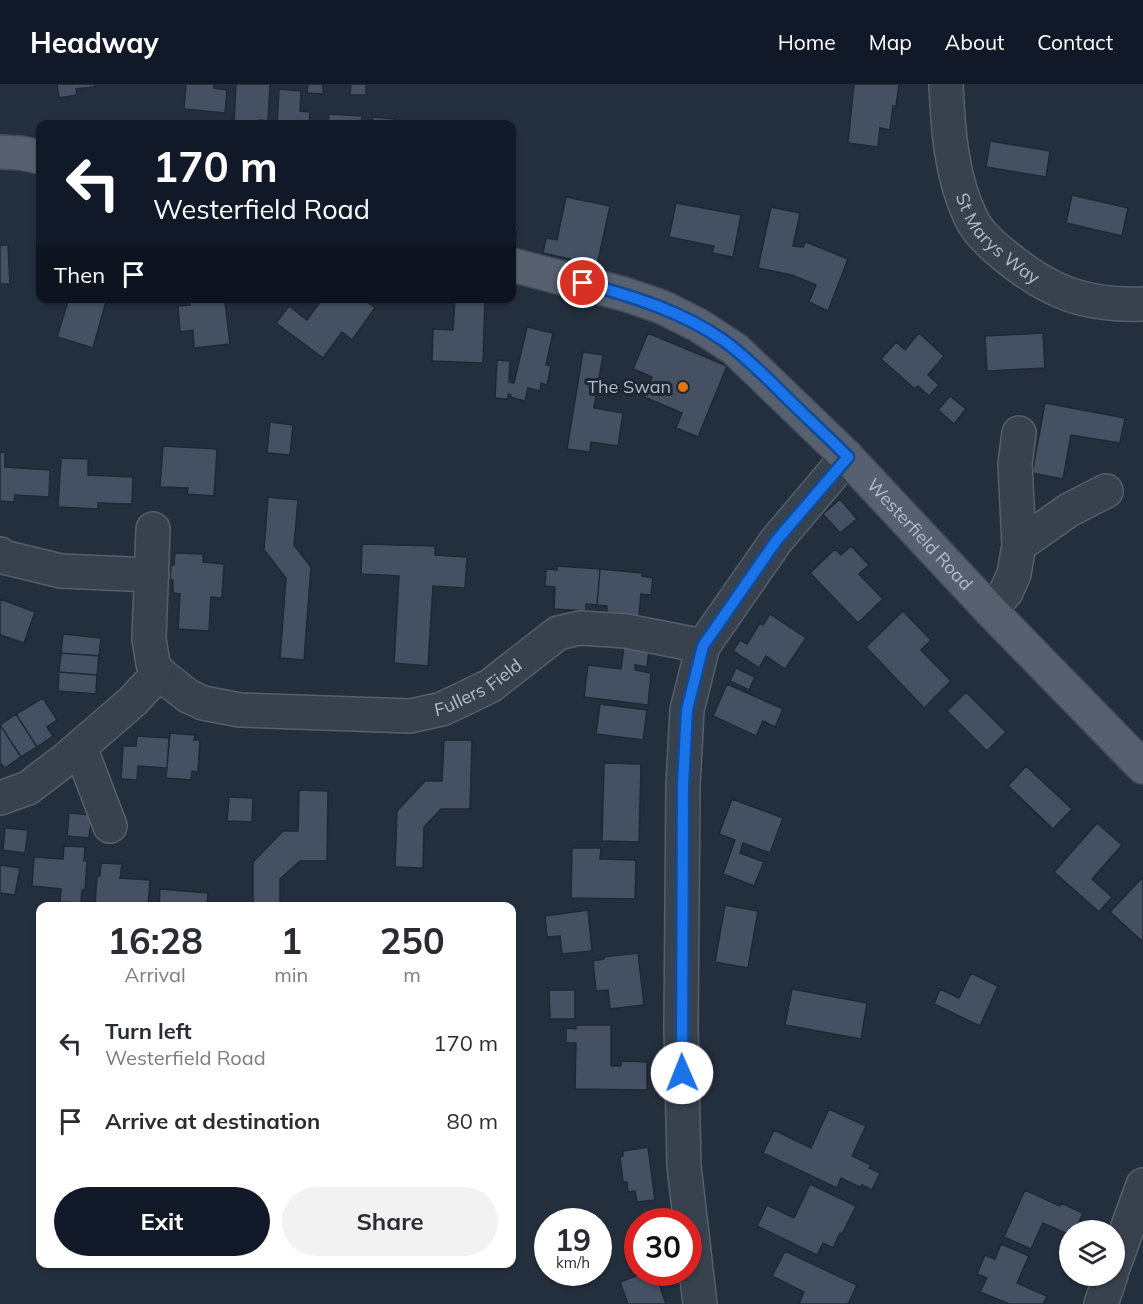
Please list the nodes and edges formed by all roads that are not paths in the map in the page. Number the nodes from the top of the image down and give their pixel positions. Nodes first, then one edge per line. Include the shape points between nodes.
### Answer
1 (946, 84) edge
2 (0, 152) edge
3 (36, 156) edge
4 (516, 266) edge
5 (1143, 304) edge
6 (1019, 433) dead end
7 (848, 457) junction
8 (1106, 491) dead end
9 (153, 529) dead end
10 (1019, 545) junction
11 (0, 554) edge
12 (152, 575) junction
13 (990, 610) junction
14 (703, 646) junction
15 (159, 674) junction
16 (80, 747) junction
17 (1143, 767) edge
18 (0, 798) edge
19 (110, 826) dead end
20 (1143, 1185) edge
21 (1125, 1235) edge
22 (1107, 1286) edge
23 (700, 1304) edge
24 (1101, 1304) edge

1 - 5 street, St Marys Way via 948,131 959,190 972,221 996,249 1030,276 1062,293 1090,301
2 - 3 main road
4 - 7 main road, Westerfield Road via 624,294 698,325 755,367
6 - 10 street via 1015,464
7 - 13 main road, Westerfield Road
7 - 14 street via 776,541
8 - 10 street via 1069,510
9 - 12 street
10 - 13 street via 1006,592
11 - 12 street via 60,571
12 - 15 street via 150,652
13 - 17 main road, Westerfield Road
14 - 15 street, Fullers Field via 626,631 580,628 558,633 490,686 442,709 410,716 240,710 203,703
14 - 23 street via 687,710 681,1027 684,1166
15 - 16 street
16 - 18 street via 28,788
16 - 19 street
20 - 21 street
22 - 24 street

